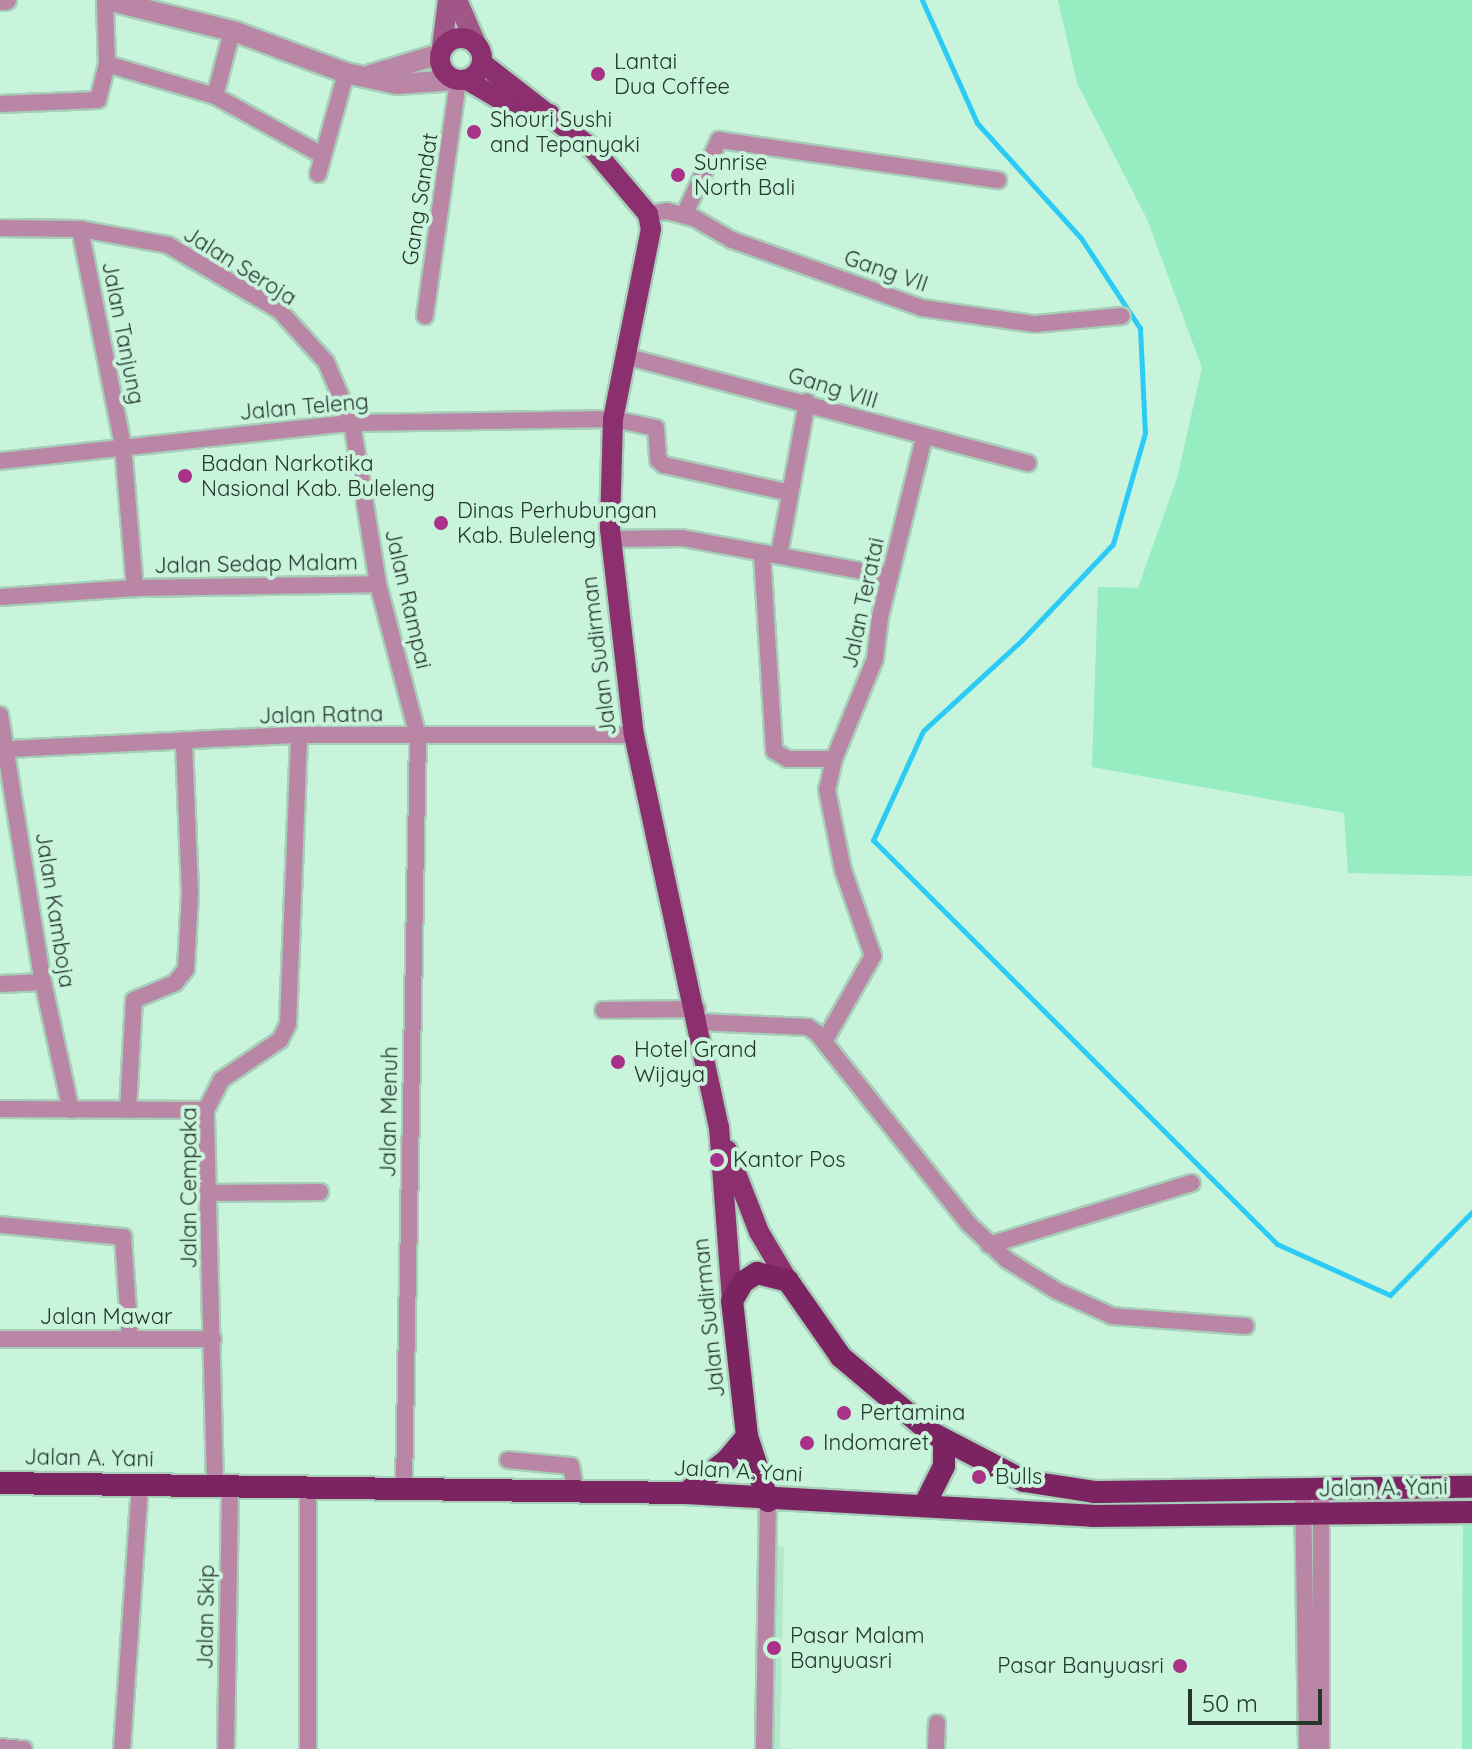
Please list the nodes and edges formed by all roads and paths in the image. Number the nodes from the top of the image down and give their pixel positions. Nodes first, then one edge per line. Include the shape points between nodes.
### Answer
1 (106, 0) edge
2 (448, 0) edge
3 (457, 0) edge
4 (232, 31) junction
5 (441, 51) junction
6 (479, 54) junction
7 (107, 64) junction
8 (356, 74) junction
9 (461, 82) junction
10 (215, 96) junction
11 (0, 104) edge
12 (554, 115) junction
13 (322, 155) junction
14 (318, 174) dead end
15 (998, 180) dead end
16 (648, 214) junction
17 (684, 215) junction
18 (0, 228) edge
19 (80, 229) junction
20 (425, 316) dead end
21 (1122, 316) dead end
22 (625, 356) junction
23 (807, 402) junction
24 (613, 419) junction
25 (352, 423) junction
26 (924, 438) junction
27 (123, 446) junction
28 (0, 461) edge
29 (1028, 463) dead end
30 (790, 493) junction
31 (611, 539) junction
32 (770, 554) junction
33 (890, 576) junction
34 (378, 584) junction
35 (135, 588) junction
36 (0, 597) edge
37 (0, 715) edge
38 (299, 735) junction
39 (634, 735) junction
40 (418, 736) junction
41 (184, 740) junction
42 (9, 749) junction
43 (834, 759) junction
44 (43, 982) junction
45 (0, 984) edge
46 (603, 1010) dead end
47 (699, 1015) junction
48 (825, 1040) junction
49 (0, 1109) edge
50 (71, 1110) junction
51 (128, 1110) junction
52 (206, 1110) junction
53 (719, 1127) junction
54 (1192, 1183) dead end
55 (320, 1192) dead end
56 (208, 1193) junction
57 (0, 1225) edge
58 (989, 1245) junction
59 (788, 1281) junction
60 (732, 1301) junction
61 (1246, 1326) dead end
62 (0, 1339) edge
63 (130, 1339) junction
64 (213, 1339) junction
65 (747, 1436) junction
66 (944, 1443) junction
67 (508, 1460) dead end
68 (0, 1483) edge
69 (140, 1485) junction
70 (223, 1486) junction
71 (308, 1487) junction
72 (1472, 1487) edge
73 (404, 1489) junction
74 (1312, 1490) junction
75 (576, 1492) junction
76 (686, 1493) junction
77 (768, 1501) junction
78 (926, 1502) junction
79 (1472, 1512) edge
80 (1311, 1515) junction
81 (937, 1723) dead end
82 (0, 1747) edge
83 (24, 1749) edge
84 (122, 1749) edge
85 (226, 1749) edge
86 (308, 1749) edge
87 (764, 1749) edge
88 (936, 1749) edge
89 (1307, 1749) edge
90 (1321, 1749) edge

1 - 4 street
1 - 7 street
2 - 5 main road
3 - 6 main road
4 - 8 street
4 - 10 street
5 - 6 main road via 458,37
5 - 8 street
5 - 9 main road via 444,73
6 - 9 main road
6 - 12 main road
7 - 10 street
7 - 11 street via 104,90 94,102
8 - 9 street via 397,84
8 - 13 street
9 - 12 main road via 518,110
9 - 20 street, Gang Sandat
10 - 13 street
12 - 16 main road via 621,178
13 - 14 street
15 - 17 street via 719,140
16 - 17 street, Gang VII
16 - 22 main road, Jalan Sudirman via 651,229
17 - 21 street, Gang VII via 732,240 922,308 1035,324
18 - 19 street, Jalan Seroja
19 - 25 street, Jalan Seroja via 168,245 279,310 326,362
19 - 27 street, Jalan Tanjung
22 - 23 street, Gang VIII
22 - 24 main road, Jalan Sudirman
23 - 26 street, Gang VIII
23 - 30 street
24 - 25 street, Jalan Teleng
24 - 30 street, Jalan Teleng via 656,428 658,460 664,465
24 - 31 main road, Jalan Sudirman
25 - 27 street, Jalan Teleng
25 - 34 street, Jalan Rampai
26 - 29 street, Gang VIII
26 - 33 street, Jalan Teratai
27 - 28 street, Jalan Teleng
27 - 35 street, Jalan Sedap Malam
30 - 32 street
31 - 32 street via 682,538
31 - 39 main road, Jalan Sudirman
32 - 33 street
32 - 43 street via 774,751 788,759
33 - 43 street, Jalan Teratai via 875,659
34 - 35 street, Jalan Sedap Malam
34 - 40 street, Jalan Rampai
35 - 36 street, Jalan Sedap Malam
37 - 42 street, Jalan Kamboja
38 - 40 street, Jalan Ratna
38 - 41 street, Jalan Ratna
38 - 52 street, Jalan Cempaka via 288,1024 280,1040 221,1080
39 - 40 street, Jalan Ratna
39 - 47 main road, Jalan Sudirman
40 - 73 street, Jalan Menuh
41 - 42 street, Jalan Ratna
41 - 51 street via 190,892 186,969 175,983 134,1000
42 - 44 street, Jalan Kamboja
43 - 48 street, Jalan Teratai via 827,790 839,852 873,956
44 - 45 street
44 - 50 street, Jalan Kamboja
46 - 47 street
47 - 48 street via 808,1027
47 - 53 main road, Jalan Sudirman
48 - 58 street via 946,1199
49 - 50 street
50 - 51 street
51 - 52 street
52 - 56 street, Jalan Cempaka
53 - 59 main road, Jalan Sudirman via 759,1232
53 - 60 main road, Jalan Sudirman
54 - 58 street
55 - 56 street
56 - 64 street, Jalan Cempaka
57 - 63 street via 123,1237
58 - 61 street via 1057,1291 1112,1316
59 - 60 highway via 753,1274
59 - 66 highway, Jalan Sudirman via 841,1357
60 - 65 highway, Jalan Sudirman
62 - 63 street, Jalan Mawar
63 - 64 street, Jalan Mawar
64 - 70 street, Jalan Cempaka
65 - 76 highway
65 - 77 highway, Jalan Sudirman
66 - 74 highway, Jalan A. Yani via 1024,1481 1058,1488
66 - 78 highway via 944,1466
67 - 75 street via 571,1466
68 - 69 highway, Jalan A. Yani
69 - 70 highway, Jalan A. Yani
69 - 84 street
70 - 71 highway, Jalan A. Yani
70 - 85 street, Jalan Skip
71 - 73 highway, Jalan A. Yani
71 - 86 street
72 - 74 highway, Jalan A. Yani
73 - 75 highway, Jalan A. Yani
74 - 80 street
75 - 76 highway, Jalan A. Yani
76 - 77 highway, Jalan A. Yani
77 - 78 highway, Jalan A. Yani
77 - 87 street
78 - 80 highway, Jalan A. Yani via 1092,1516
79 - 80 highway, Jalan A. Yani
80 - 89 street
80 - 90 street
81 - 88 street
82 - 83 street

